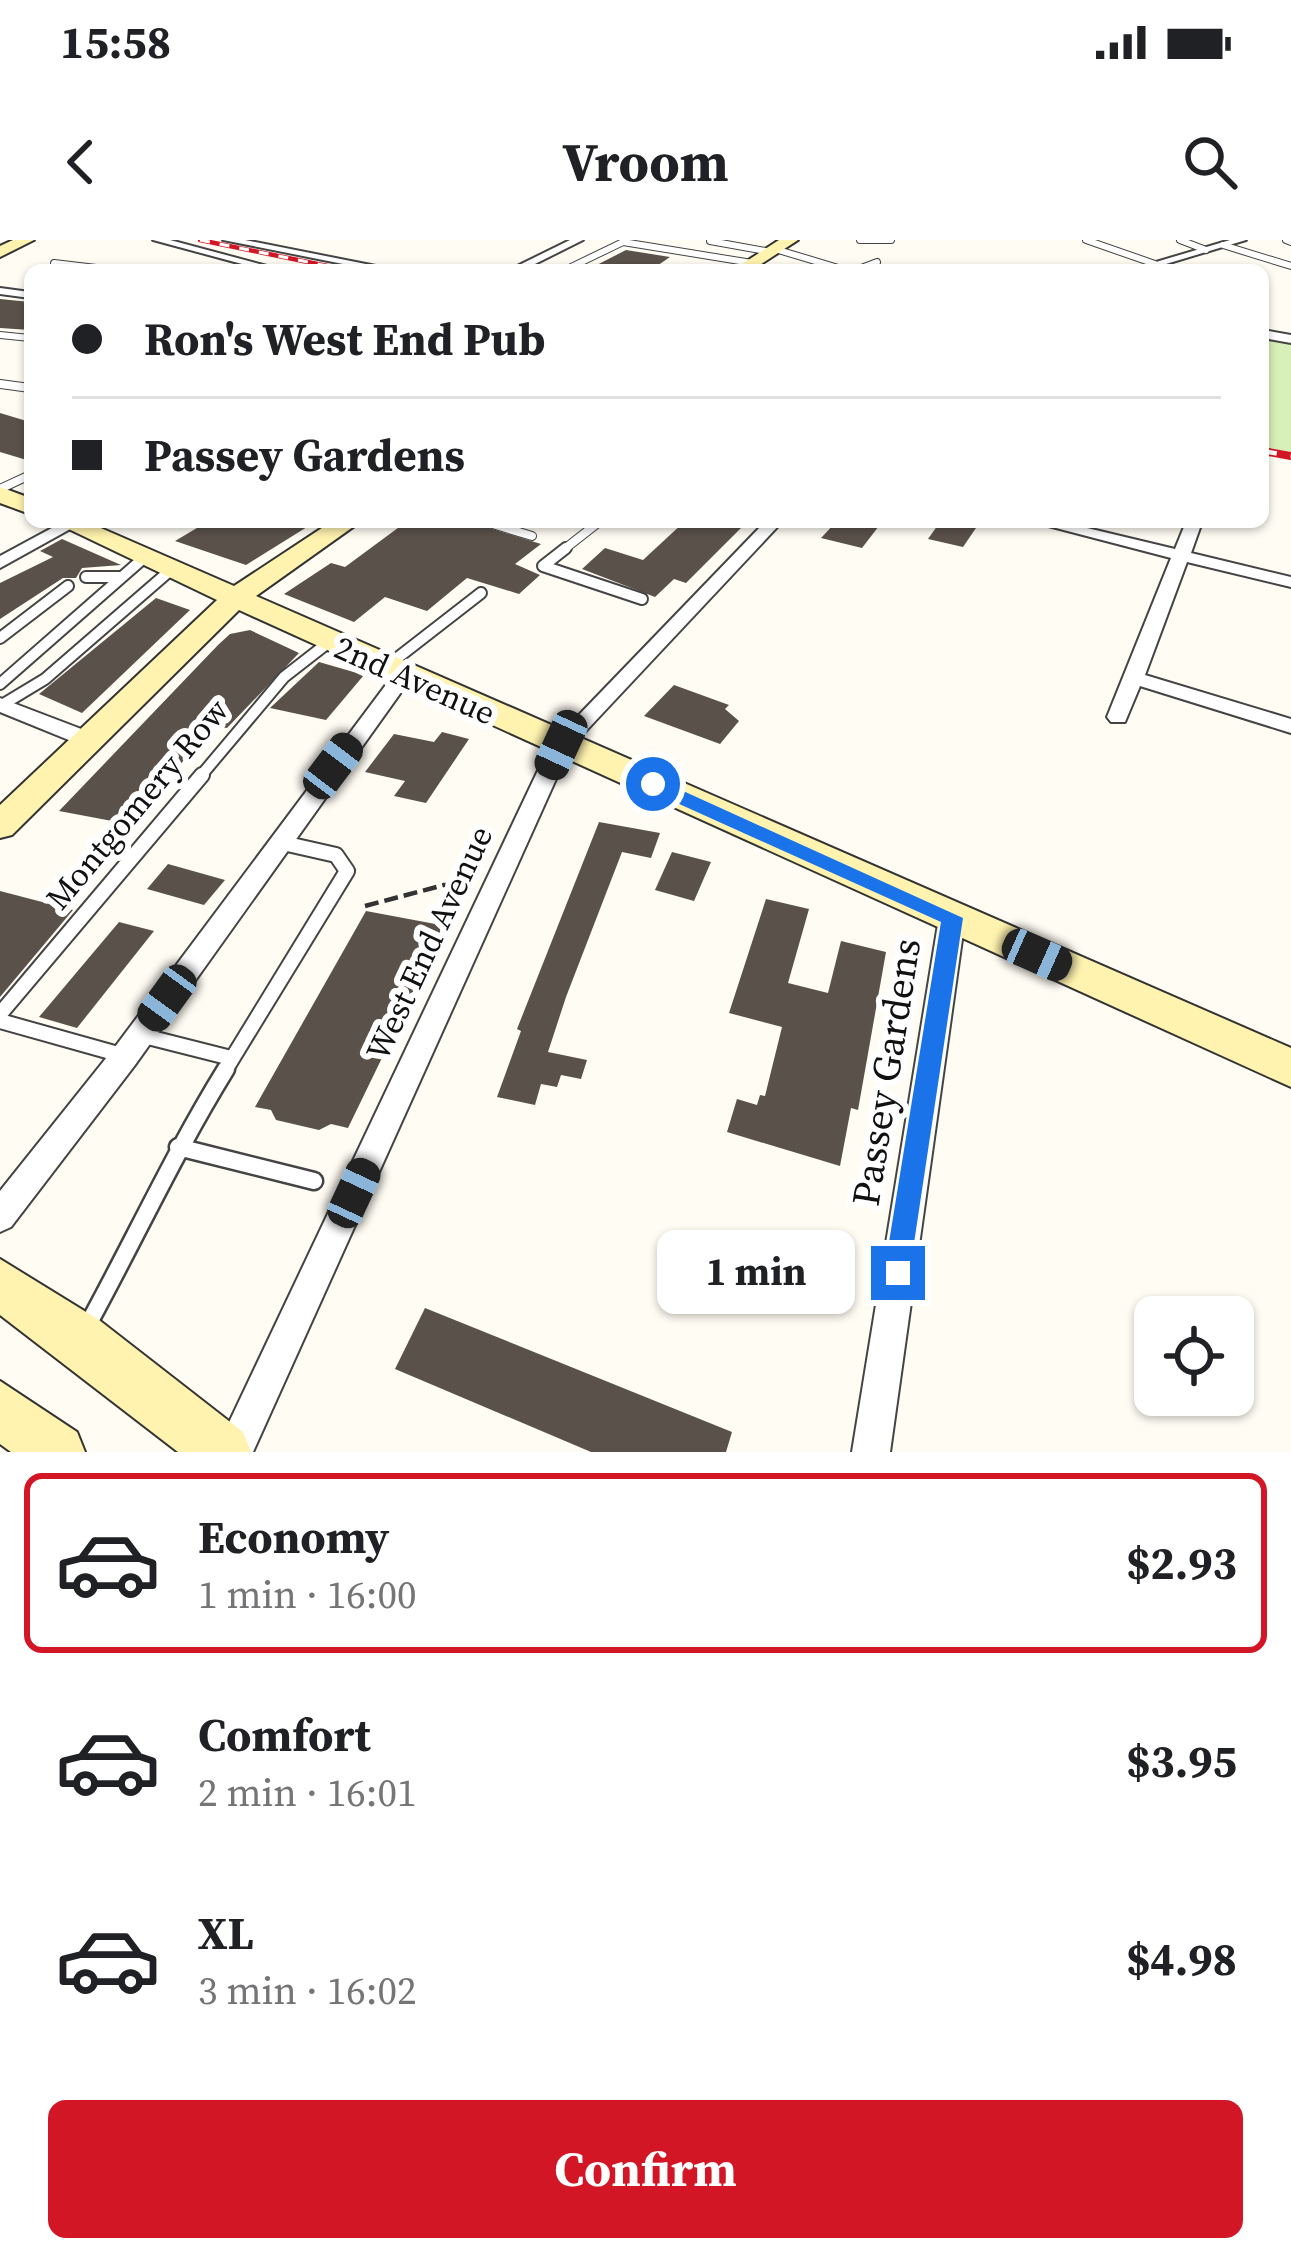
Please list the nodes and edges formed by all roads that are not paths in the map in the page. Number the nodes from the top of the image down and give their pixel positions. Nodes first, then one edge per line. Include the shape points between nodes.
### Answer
1 (158, 240) edge
2 (228, 240) edge
3 (578, 240) edge
4 (860, 240) edge
5 (888, 240) edge
6 (1086, 240) edge
7 (1180, 240) edge
8 (1192, 240) edge
9 (1241, 240) edge
10 (710, 241) edge
11 (14, 242) edge
12 (779, 247) edge
13 (1216, 247) junction
14 (0, 252) edge
15 (878, 262) dead end
16 (1291, 262) edge
17 (54, 263) dead end
18 (62, 264) edge
19 (253, 264) edge
20 (358, 264) edge
21 (527, 264) edge
22 (577, 264) edge
23 (741, 264) edge
24 (828, 264) edge
25 (872, 264) edge
26 (1155, 264) joint
27 (62, 528) edge
28 (80, 528) edge
29 (339, 528) edge
30 (506, 528) edge
31 (591, 528) edge
32 (768, 528) edge
33 (1066, 528) edge
34 (1192, 528) edge
35 (532, 536) dead end
36 (1182, 556) junction
37 (0, 563) edge
38 (147, 567) junction
39 (86, 577) dead end
40 (1291, 582) edge
41 (68, 586) dead end
42 (481, 593) dead end
43 (236, 598) junction
44 (642, 599) dead end
45 (0, 638) edge
46 (329, 642) junction
47 (0, 664) edge
48 (20, 667) junction
49 (395, 670) junction
50 (1134, 678) junction
51 (1, 698) edge
52 (1118, 717) dead end
53 (1291, 725) edge
54 (89, 740) junction
55 (561, 745) junction
56 (0, 826) edge
57 (283, 843) junction
58 (952, 918) junction
59 (0, 1018) edge
60 (133, 1046) junction
61 (231, 1058) junction
62 (1291, 1068) edge
63 (178, 1147) junction
64 (314, 1181) dead end
65 (0, 1216) edge
66 (0, 1284) edge
67 (80, 1339) junction
68 (0, 1408) edge
69 (57, 1452) edge
70 (223, 1452) edge
71 (234, 1452) edge
72 (872, 1452) edge

1 - 19 street
2 - 20 street
3 - 21 street
4 - 5 lane
6 - 26 lane
7 - 13 lane
8 - 13 lane
9 - 13 street
10 - 12 lane
11 - 14 street
12 - 23 street
12 - 24 lane
13 - 16 lane
13 - 26 street
15 - 25 lane
17 - 18 lane
22 - 23 lane via 623,242
27 - 37 street
28 - 38 street, 2nd Avenue
29 - 43 street
30 - 35 lane
31 - 44 lane via 543,566
32 - 55 street, West End Avenue
33 - 36 street
34 - 36 street
36 - 40 street
36 - 50 street
38 - 39 lane
38 - 43 street, 2nd Avenue
38 - 48 lane
38 - 51 lane via 45,680
41 - 45 lane
42 - 49 lane
43 - 46 street, 2nd Avenue
43 - 54 street
46 - 49 street, 2nd Avenue
46 - 59 lane, Montgomery Row via 284,677
47 - 48 lane
48 - 51 lane
49 - 55 street, 2nd Avenue
49 - 57 street
50 - 52 street
50 - 53 street
51 - 54 street
54 - 56 street
55 - 58 street, 2nd Avenue
55 - 71 street, West End Avenue
57 - 60 street
57 - 61 lane via 336,855 347,871
58 - 62 street, 2nd Avenue
58 - 72 street, Passey Gardens
59 - 60 lane, Montgomery Row
60 - 61 lane, Montgomery Row
60 - 65 street
61 - 63 lane
63 - 64 lane
63 - 67 lane
66 - 67 street
67 - 70 street
68 - 69 street

